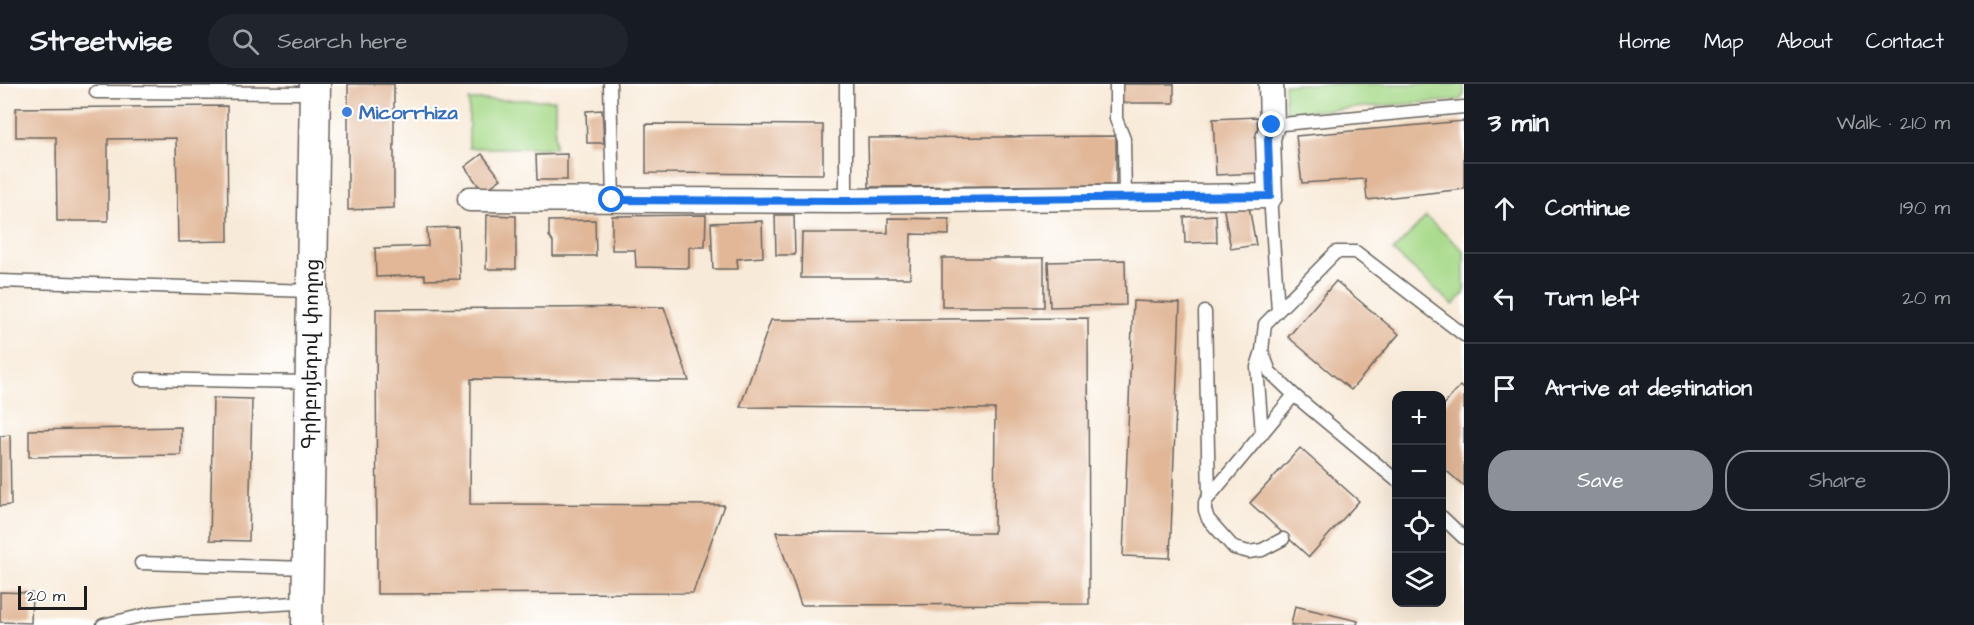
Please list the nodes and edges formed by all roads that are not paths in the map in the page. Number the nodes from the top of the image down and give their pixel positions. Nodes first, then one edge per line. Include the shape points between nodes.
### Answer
1 (610, 84) edge
2 (846, 84) edge
3 (1116, 84) edge
4 (1271, 84) edge
5 (306, 87) edge
6 (96, 92) dead end
7 (1464, 107) edge
8 (1272, 125) junction
9 (1270, 196) junction
10 (470, 199) dead end
11 (1125, 199) junction
12 (612, 200) junction
13 (846, 201) junction
14 (0, 281) edge
15 (305, 291) junction
16 (1278, 310) junction
17 (1205, 312) dead end
18 (1464, 335) edge
19 (1262, 351) junction
20 (141, 379) dead end
21 (304, 382) junction
22 (1294, 395) junction
23 (1262, 434) junction
24 (1392, 477) edge
25 (1209, 496) junction
26 (1446, 521) edge
27 (1464, 538) edge
28 (1283, 539) dead end
29 (141, 563) dead end
30 (301, 568) junction
31 (153, 614) junction
32 (299, 618) edge
33 (103, 625) edge
34 (128, 625) edge

1 - 12 lane
2 - 13 lane
3 - 11 lane via 1116,119 1124,139
4 - 8 street
5 - 6 lane
5 - 15 street, Գրիբոյեդով փողոց
7 - 8 lane
8 - 9 street via 1268,139
9 - 11 street
9 - 16 lane
10 - 12 street
11 - 13 street
12 - 13 street
14 - 15 lane
15 - 21 street, Գրիբոյեդով փողոց
16 - 18 lane via 1336,252 1347,250 1356,252
16 - 19 lane via 1264,324
17 - 25 lane
19 - 22 lane via 1270,372
19 - 23 lane via 1257,367
20 - 21 lane
21 - 30 street, Գրիբոյեդով փողոց
22 - 23 lane
22 - 24 lane
23 - 25 lane
25 - 28 lane via 1205,502 1208,519 1234,548 1262,550
26 - 27 lane
29 - 30 lane
30 - 32 street, Գրիբոյեդով փողոց
31 - 32 lane via 181,610
31 - 33 lane
31 - 34 lane

